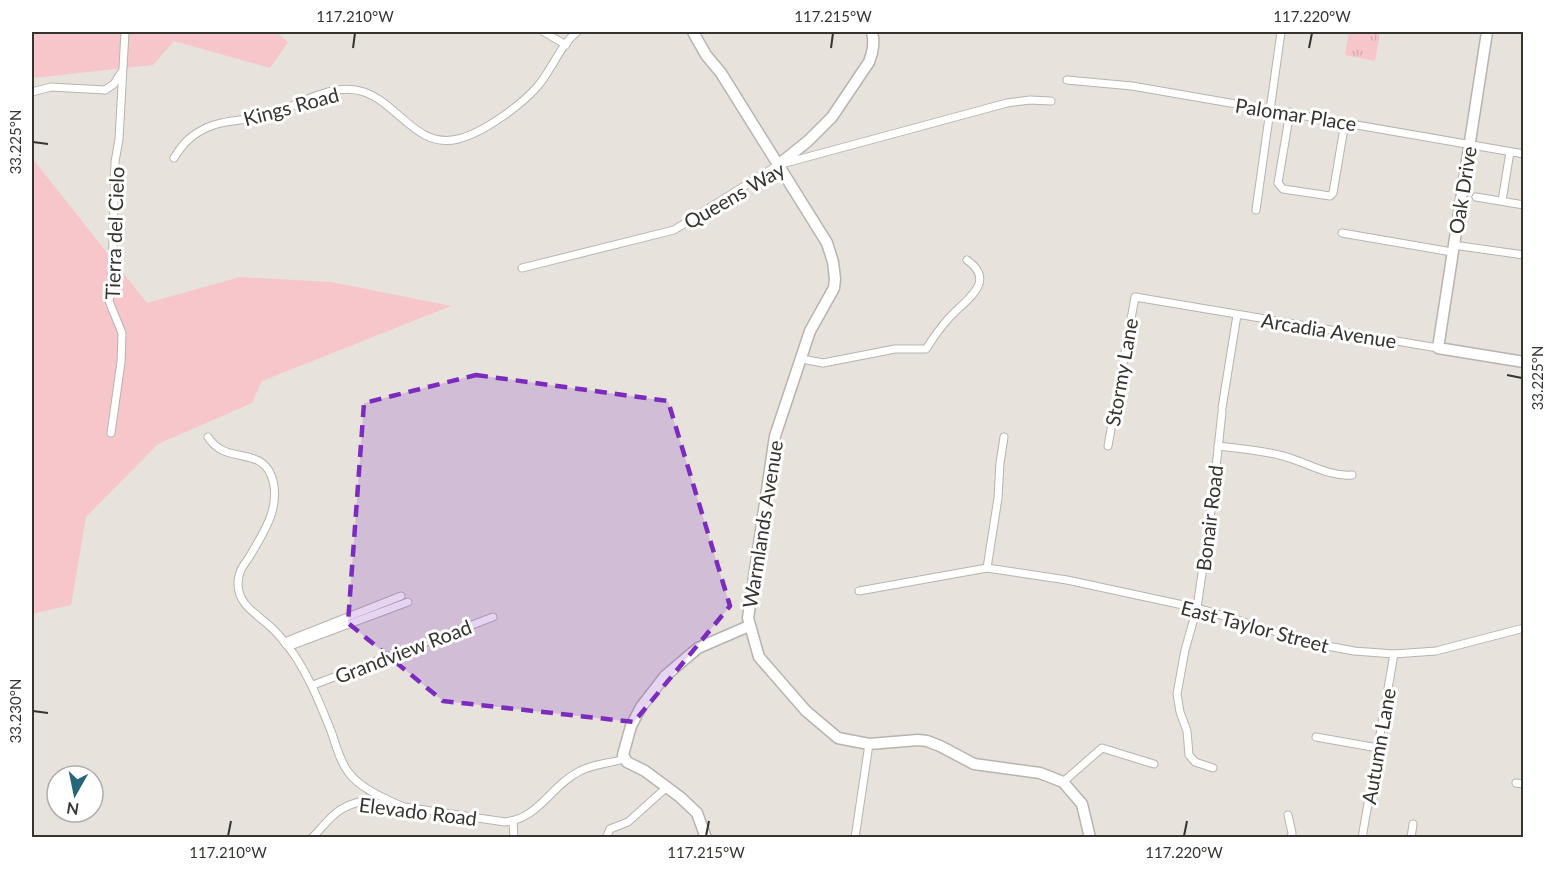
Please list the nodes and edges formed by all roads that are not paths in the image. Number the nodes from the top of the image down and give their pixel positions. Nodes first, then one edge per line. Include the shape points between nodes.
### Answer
1 (125, 32) edge
2 (544, 32) edge
3 (577, 32) edge
4 (693, 32) edge
5 (872, 32) edge
6 (1281, 32) edge
7 (1487, 32) edge
8 (566, 45) junction
9 (123, 68) junction
10 (1067, 80) dead end
11 (32, 92) edge
12 (1052, 101) dead end
13 (1271, 109) junction
14 (1290, 112) junction
15 (1345, 122) junction
16 (1469, 145) junction
17 (1510, 152) junction
18 (1524, 154) edge
19 (174, 158) dead end
20 (778, 165) junction
21 (1476, 196) dead end
22 (1502, 201) junction
23 (1524, 205) edge
24 (1256, 210) dead end
25 (1342, 233) dead end
26 (1453, 248) junction
27 (1524, 255) edge
28 (967, 260) dead end
29 (522, 268) dead end
30 (1135, 297) joint
31 (1237, 315) junction
32 (1438, 348) junction
33 (802, 359) junction
34 (1524, 362) edge
35 (111, 433) dead end
36 (208, 437) dead end
37 (1004, 437) dead end
38 (1108, 446) dead end
39 (1218, 446) junction
40 (1352, 474) dead end
41 (987, 568) junction
42 (859, 591) dead end
43 (400, 596) dead end
44 (408, 602) dead end
45 (1197, 608) junction
46 (492, 617) dead end
47 (749, 626) junction
48 (1524, 628) edge
49 (286, 644) junction
50 (1394, 654) junction
51 (313, 685) junction
52 (1316, 737) dead end
53 (869, 744) junction
54 (1378, 748) junction
55 (625, 759) junction
56 (1154, 764) dead end
57 (1213, 768) dead end
58 (1063, 782) junction
59 (667, 787) junction
60 (403, 807) junction
61 (1288, 815) dead end
62 (513, 821) junction
63 (1413, 825) dead end
64 (312, 837) edge
65 (514, 837) edge
66 (606, 837) edge
67 (706, 837) edge
68 (855, 837) edge
69 (1090, 837) edge
70 (1291, 837) edge
71 (1362, 837) edge
72 (1411, 837) edge

1 - 9 street, Tierra del Cielo
2 - 8 street
3 - 8 street, Kings Road
4 - 20 street, Warmlands Avenue
5 - 20 street via 869,62 832,117
6 - 13 street
7 - 16 street, Oak Drive
8 - 19 street, Kings Road via 537,86 474,134 445,140 426,136 366,93 340,90 268,115 205,128 191,136
9 - 11 street via 114,84 105,90 51,87
9 - 35 street, Tierra del Cielo via 109,301 122,333
10 - 13 street, Palomar Place via 1132,86
12 - 20 street, Queens Way via 1007,103
13 - 14 street, Palomar Place
13 - 24 street
14 - 15 street, Palomar Place
14 - 15 street via 1278,183 1283,189 1330,196 1333,193
15 - 16 street, Palomar Place
16 - 17 street, Palomar Place
16 - 26 street, Oak Drive
17 - 18 street, Palomar Place
17 - 22 street
20 - 29 street, Queens Way via 674,230
20 - 33 street, Warmlands Avenue via 827,243 833,262 834,288 810,332
21 - 22 street
22 - 23 street
25 - 26 street
26 - 27 street
26 - 32 street, Oak Drive
28 - 33 street via 976,266 981,277 978,291 942,325 926,349 895,349 822,363
30 - 31 street, Arcadia Avenue
30 - 38 street, Stormy Lane
31 - 32 street, Arcadia Avenue
31 - 39 street, Bonair Road
32 - 34 street, Arcadia Avenue
33 - 47 street, Warmlands Avenue via 775,436
36 - 49 street, Grandview Road via 221,451 256,459 270,473 276,489 275,505 241,568 238,591 248,607
37 - 41 street
39 - 40 street via 1278,455 1335,474
39 - 45 street, Bonair Road
41 - 42 street, East Taylor Street
41 - 45 street, East Taylor Street via 1067,580
43 - 49 street
44 - 49 street via 290,646
45 - 50 street, East Taylor Street via 1317,644
45 - 57 street, Bonair Road via 1177,694 1189,755 1195,762
46 - 51 street, Grandview Road
47 - 53 street, Warmlands Avenue via 759,657 806,711 838,738
47 - 55 street via 698,648 657,684 631,726
48 - 50 street, East Taylor Street via 1436,651
49 - 51 street, Grandview Road
50 - 54 street, Autumn Lane
51 - 60 street, Grandview Road via 349,773 363,786
52 - 54 street
53 - 58 street, Warmlands Avenue via 927,741 974,764 1040,773
53 - 68 street
54 - 71 street, Autumn Lane
55 - 59 street
55 - 62 street via 581,770 560,784 533,812
56 - 58 street via 1102,748
58 - 69 street via 1082,804
59 - 66 street via 628,822 610,829
59 - 67 street via 697,813
60 - 62 street, Elevado Road
60 - 64 street, Elevado Road via 363,801 348,804
61 - 70 street
62 - 65 street
63 - 72 street

